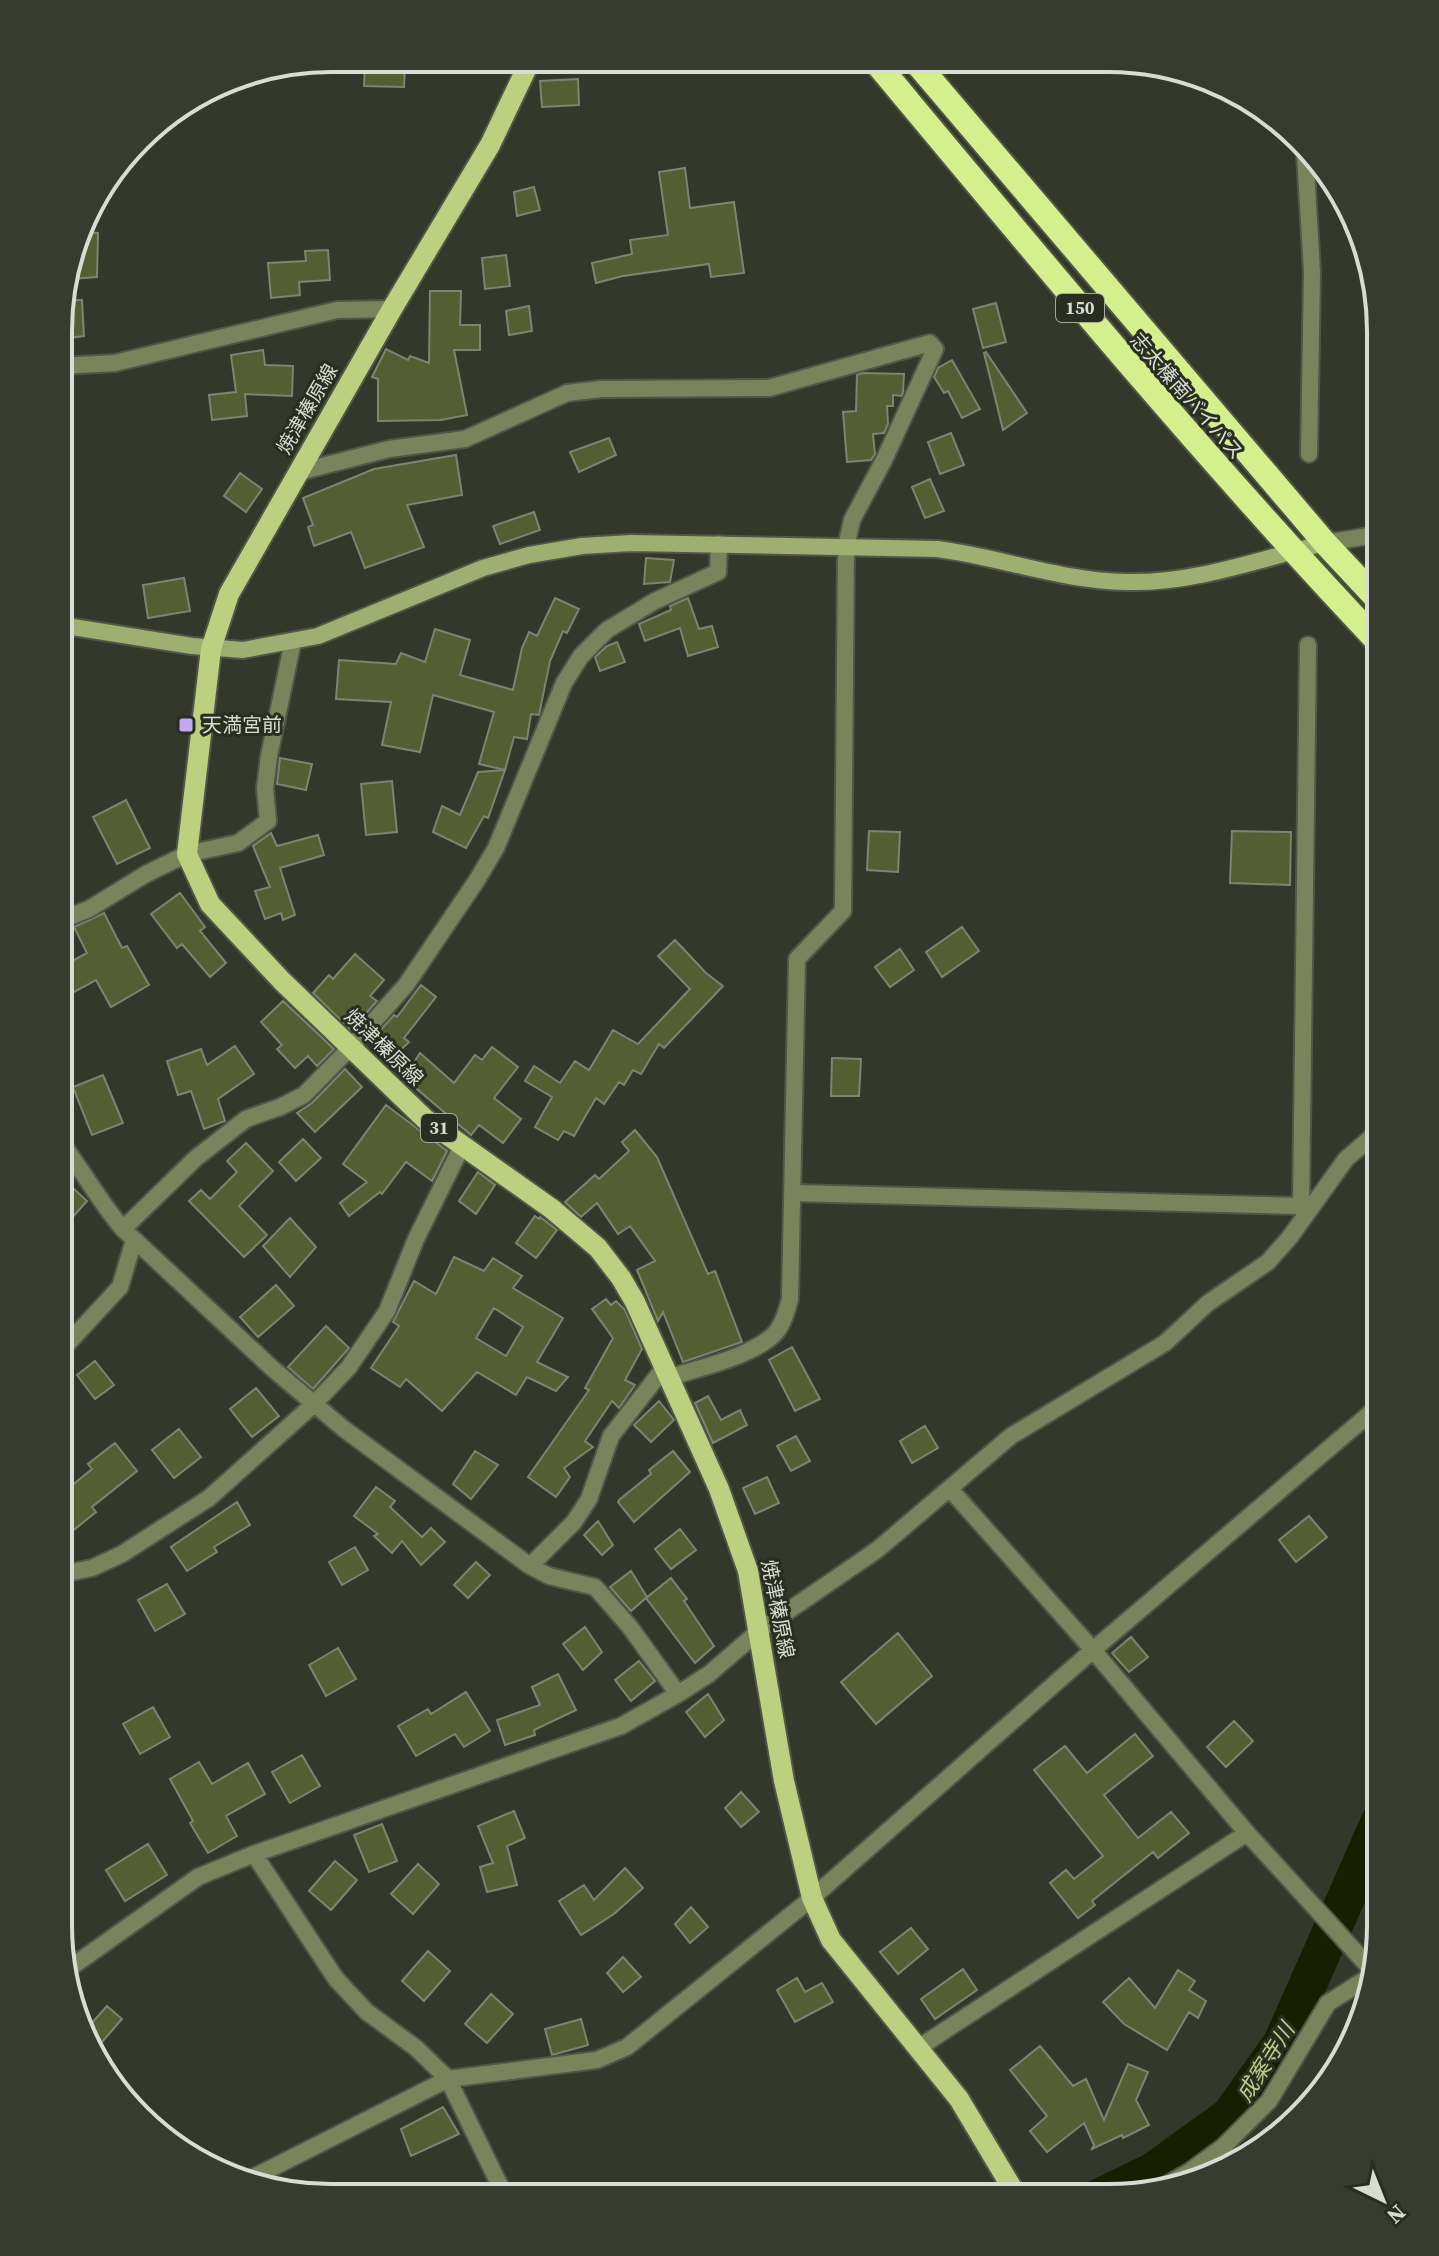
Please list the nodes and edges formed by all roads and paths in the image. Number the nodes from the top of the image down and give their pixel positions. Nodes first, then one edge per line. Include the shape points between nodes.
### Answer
1 (884, 72) edge
2 (924, 72) edge
3 (524, 73) edge
4 (1306, 165) edge
5 (392, 309) junction
6 (72, 365) edge
7 (1309, 454) dead end
8 (299, 472) junction
9 (1367, 536) edge
10 (1325, 543) junction
11 (719, 544) junction
12 (846, 547) junction
13 (1292, 551) junction
14 (1367, 588) edge
15 (72, 627) edge
16 (1367, 630) edge
17 (293, 641) junction
18 (1308, 645) dead end
19 (211, 649) junction
20 (187, 854) junction
21 (72, 916) edge
22 (350, 1048) junction
23 (1366, 1141) edge
24 (463, 1144) junction
25 (72, 1158) edge
26 (793, 1193) junction
27 (1306, 1206) junction
28 (128, 1234) junction
29 (72, 1339) edge
30 (666, 1373) junction
31 (314, 1404) junction
32 (1366, 1417) edge
33 (950, 1489) junction
34 (530, 1566) junction
35 (72, 1572) edge
36 (759, 1631) junction
37 (1093, 1650) junction
38 (678, 1694) junction
39 (1247, 1833) junction
40 (254, 1854) junction
41 (812, 1898) junction
42 (1364, 1961) edge
43 (75, 1964) edge
44 (1360, 1983) edge
45 (918, 2048) junction
46 (448, 2079) junction
47 (1194, 2169) edge
48 (260, 2174) edge
49 (499, 2184) edge
50 (1010, 2184) edge

1 - 13 highway, 志太榛南バイパス / 150 via 1106,340
2 - 10 highway, 志太榛南バイパス / 150
3 - 5 main road, 焼津榛原線 via 490,145
4 - 7 street via 1312,272
5 - 6 street via 337,310 115,363
5 - 8 main road, 焼津榛原線
8 - 12 street via 389,449 465,439 567,393 769,388 930,343 935,349 924,377 852,520
8 - 19 main road, 焼津榛原線 via 229,594
9 - 10 street
10 - 13 street
10 - 14 highway, 志太榛南バイパス / 150
11 - 12 street
11 - 17 street via 606,544 529,555
11 - 22 street via 718,572 607,630 581,656 564,683 496,848 406,985
12 - 13 street via 963,552 1075,577 1124,582 1160,582
12 - 26 street via 843,911 797,959
13 - 16 highway, 志太榛南バイパス / 150
15 - 19 street
17 - 19 street via 243,650
17 - 20 street via 269,756 268,821 238,843
18 - 27 street
19 - 20 main road, 焼津榛原線
20 - 21 street
20 - 22 main road, 焼津榛原線 / 31 via 210,904
22 - 24 main road, 焼津榛原線 / 31 via 425,1119
22 - 28 street via 304,1095 246,1119 209,1148
23 - 27 street
24 - 30 main road, 焼津榛原線 / 31 via 598,1248 635,1302
24 - 31 street via 387,1311 349,1367
25 - 28 street
26 - 27 street
26 - 30 street via 790,1299 772,1337 744,1352
27 - 33 street via 1290,1237 1268,1262 1208,1303 1165,1343 1011,1436
28 - 29 street via 120,1287
28 - 31 street
30 - 34 street via 611,1436 589,1499 574,1522
30 - 36 main road, 焼津榛原線 / 31 via 719,1489 743,1557
31 - 34 street
31 - 35 street via 209,1498 122,1554
32 - 37 street
33 - 36 street via 877,1550
33 - 37 street
34 - 38 street via 595,1587
36 - 38 street
36 - 41 main road, 焼津榛原線 / 31 via 784,1781
37 - 39 street
37 - 41 street
38 - 40 street via 621,1726
39 - 42 street
39 - 45 street
40 - 43 street via 198,1877
40 - 46 street via 336,1979
41 - 45 main road, 焼津榛原線 / 31 via 831,1940
41 - 46 street via 627,2047 597,2060
44 - 47 street via 1328,2003 1269,2101
45 - 50 main road, 焼津榛原線 / 31 via 959,2099
46 - 48 street
46 - 49 street

